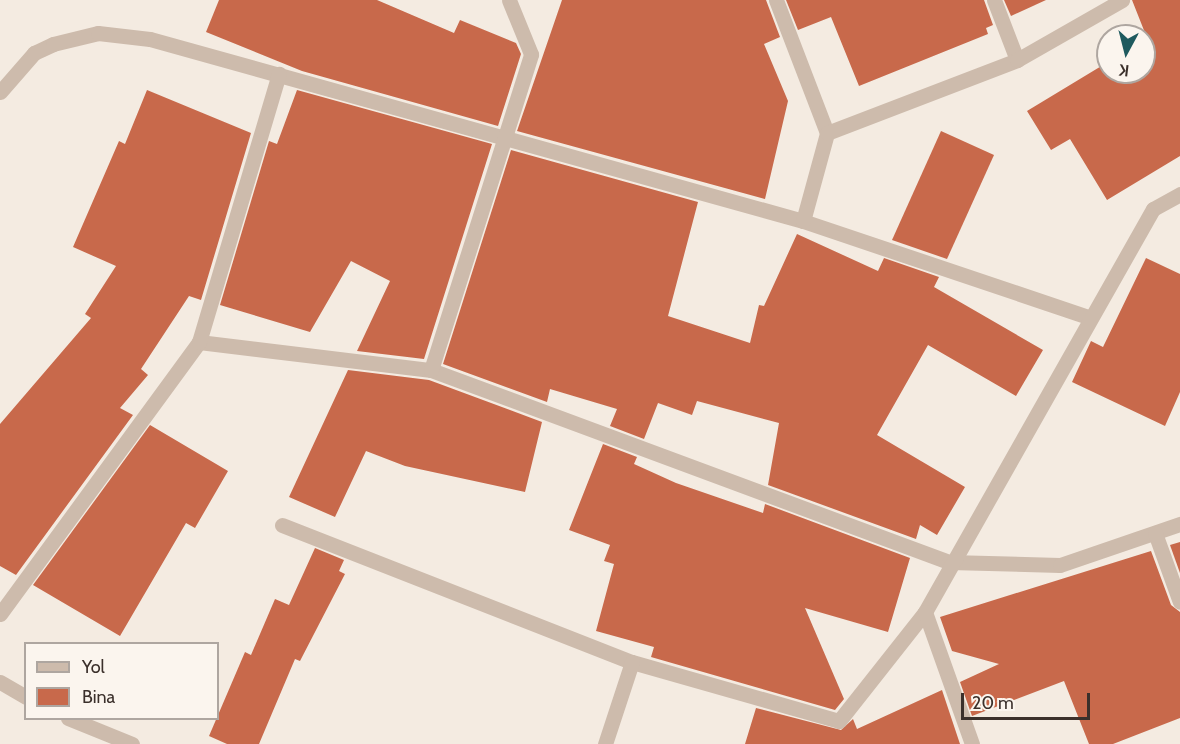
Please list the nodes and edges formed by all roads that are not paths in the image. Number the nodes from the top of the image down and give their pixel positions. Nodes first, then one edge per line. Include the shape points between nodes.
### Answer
1 (509, 0) edge
2 (776, 0) edge
3 (994, 0) edge
4 (1122, 0) edge
5 (1017, 60) junction
6 (279, 74) junction
7 (0, 92) edge
8 (827, 133) junction
9 (503, 140) junction
10 (1180, 194) edge
11 (803, 222) junction
12 (1089, 317) junction
13 (199, 342) junction
14 (431, 370) junction
15 (1180, 524) edge
16 (282, 525) dead end
17 (1155, 533) junction
18 (949, 562) junction
19 (1180, 602) edge
20 (925, 612) junction
21 (0, 614) edge
22 (632, 662) junction
23 (0, 682) edge
24 (24, 696) edge
25 (73, 720) edge
26 (132, 744) edge
27 (605, 744) edge
28 (972, 744) edge

1 - 9 street via 531,54
2 - 8 street
3 - 5 street
4 - 5 street
5 - 8 street
6 - 7 street via 150,39 98,33 34,53
6 - 9 street
6 - 13 street
8 - 11 street
9 - 11 street
9 - 14 street
10 - 12 street via 1153,209
11 - 12 street
12 - 18 street
13 - 14 street
13 - 21 street
14 - 18 street
15 - 17 street
16 - 22 street
17 - 18 street via 1060,565
17 - 19 street
18 - 20 street
20 - 22 street via 839,721
20 - 28 street
22 - 27 street
23 - 24 street
25 - 26 street

